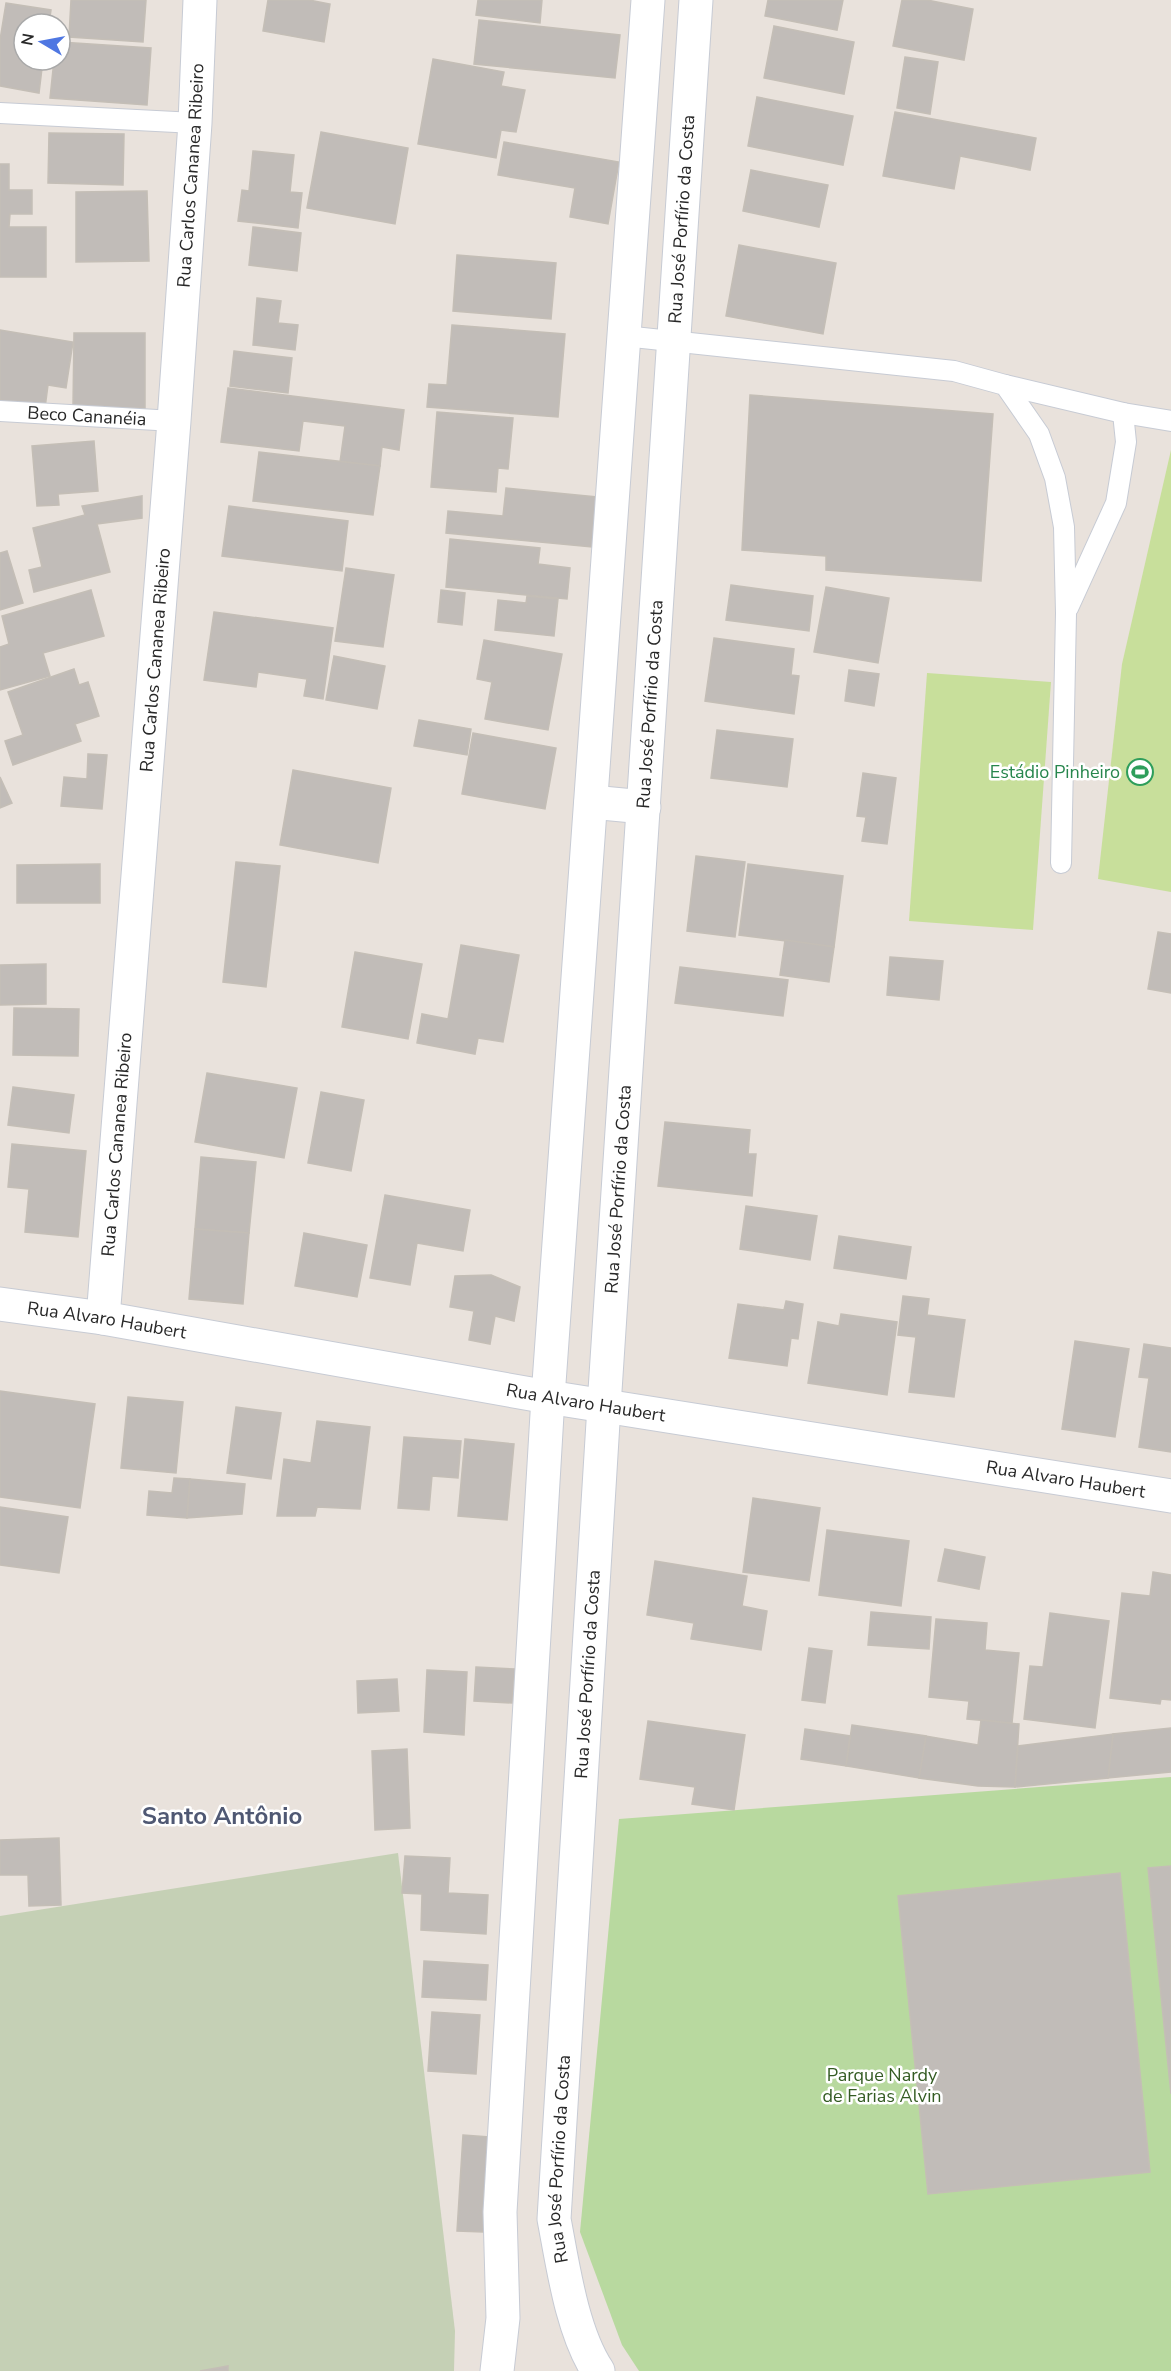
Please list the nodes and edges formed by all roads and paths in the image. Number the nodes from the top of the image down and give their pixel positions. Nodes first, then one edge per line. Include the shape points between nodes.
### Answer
1 (200, 0) edge
2 (648, 0) edge
3 (696, 0) edge
4 (0, 113) edge
5 (195, 123) junction
6 (624, 336) junction
7 (675, 342) junction
8 (1005, 385) junction
9 (0, 411) edge
10 (1123, 413) junction
11 (174, 421) junction
12 (1171, 421) edge
13 (1066, 614) junction
14 (591, 802) junction
15 (644, 807) junction
16 (1062, 863) dead end
17 (0, 1304) edge
18 (103, 1318) junction
19 (548, 1397) junction
20 (604, 1406) junction
21 (1171, 1496) edge
22 (497, 2371) edge
23 (598, 2371) edge

1 - 5 street, Rua Carlos Cananea Ribeiro
2 - 6 street
3 - 7 street, Rua José Porfírio da Costa
4 - 5 lane
5 - 11 street, Rua Carlos Cananea Ribeiro
6 - 7 lane
6 - 14 street
7 - 8 lane via 954,371
7 - 15 street, Rua José Porfírio da Costa
8 - 10 lane
8 - 13 lane via 1039,434 1055,478 1064,527
9 - 11 lane, Beco Cananéia
10 - 12 lane
10 - 13 lane via 1126,442 1116,503
11 - 18 street, Rua Carlos Cananea Ribeiro
13 - 16 lane
14 - 15 street
14 - 19 street
15 - 20 street, Rua José Porfírio da Costa
17 - 18 street, Rua Alvaro Haubert
18 - 19 street, Rua Alvaro Haubert
19 - 20 street, Rua Alvaro Haubert
19 - 22 street via 500,2200 503,2318
20 - 21 street, Rua Alvaro Haubert
20 - 23 street, Rua José Porfírio da Costa via 554,2219 586,2354

